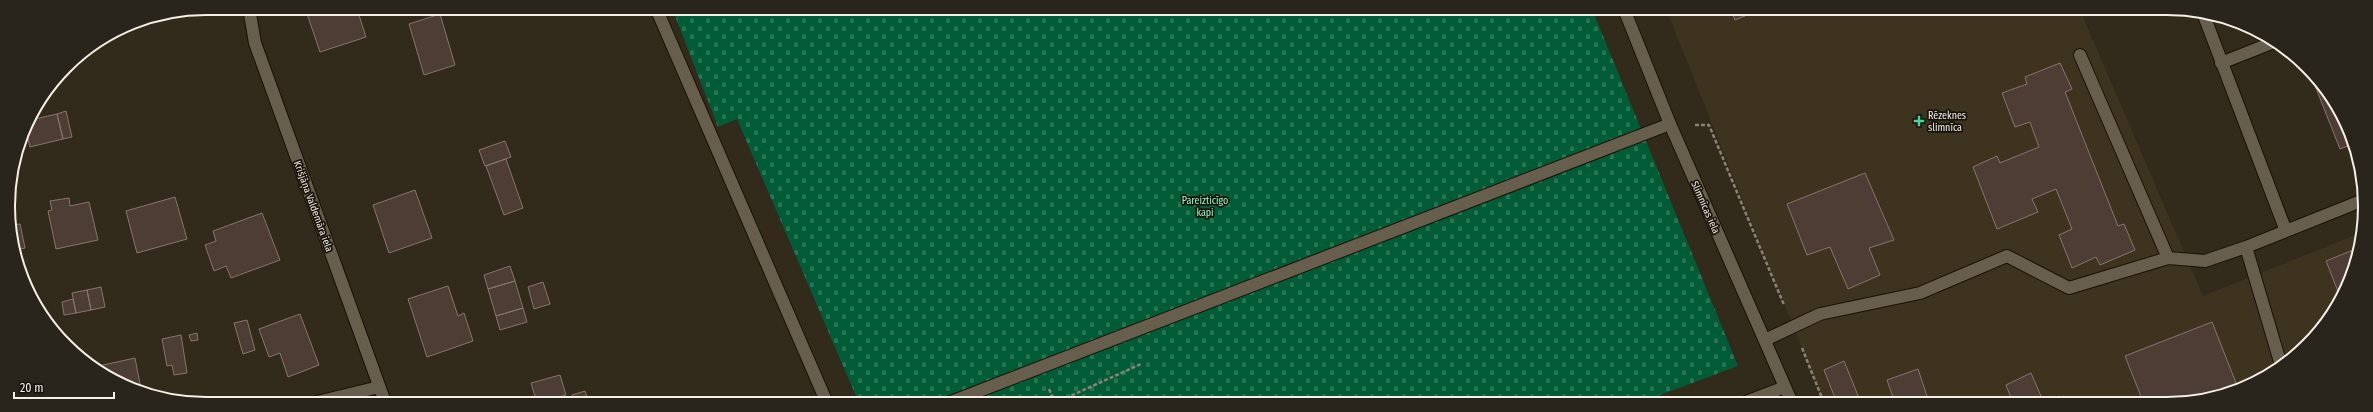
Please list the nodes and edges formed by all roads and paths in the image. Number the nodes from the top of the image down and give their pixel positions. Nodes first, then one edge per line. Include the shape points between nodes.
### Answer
1 (250, 15) edge
2 (659, 15) edge
3 (1626, 15) edge
4 (2205, 19) edge
5 (2268, 44) edge
6 (2080, 55) dead end
7 (2221, 63) junction
8 (1670, 124) junction
9 (2358, 202) edge
10 (2286, 231) junction
11 (2246, 247) junction
12 (2168, 258) junction
13 (1794, 328) junction
14 (1764, 340) junction
15 (2280, 360) edge
16 (1141, 364) dead end
17 (379, 387) junction
18 (1785, 387) junction
19 (338, 397) edge
20 (383, 397) edge
21 (824, 397) edge
22 (964, 397) edge
23 (1068, 397) edge
24 (1758, 397) edge
25 (1789, 397) edge
26 (1822, 397) edge

1 - 17 street, Krišjāņa Valdemāra iela via 255,43
2 - 21 street
3 - 8 street, Slimnīcas iela
4 - 7 street
5 - 7 street
6 - 12 street
7 - 10 street
8 - 13 path via 1710,125
8 - 14 street, Slimnīcas iela
8 - 22 street
9 - 10 street
10 - 11 street
11 - 12 street via 2205,261
11 - 15 street
12 - 13 street via 2069,288 2007,256 1920,293 1820,314
13 - 14 street
13 - 26 path
14 - 18 street, Slimnīcas iela
16 - 23 path
17 - 19 street
17 - 20 street, Krišjāņa Valdemāra iela
18 - 24 street
18 - 25 street, Slimnīcas iela

